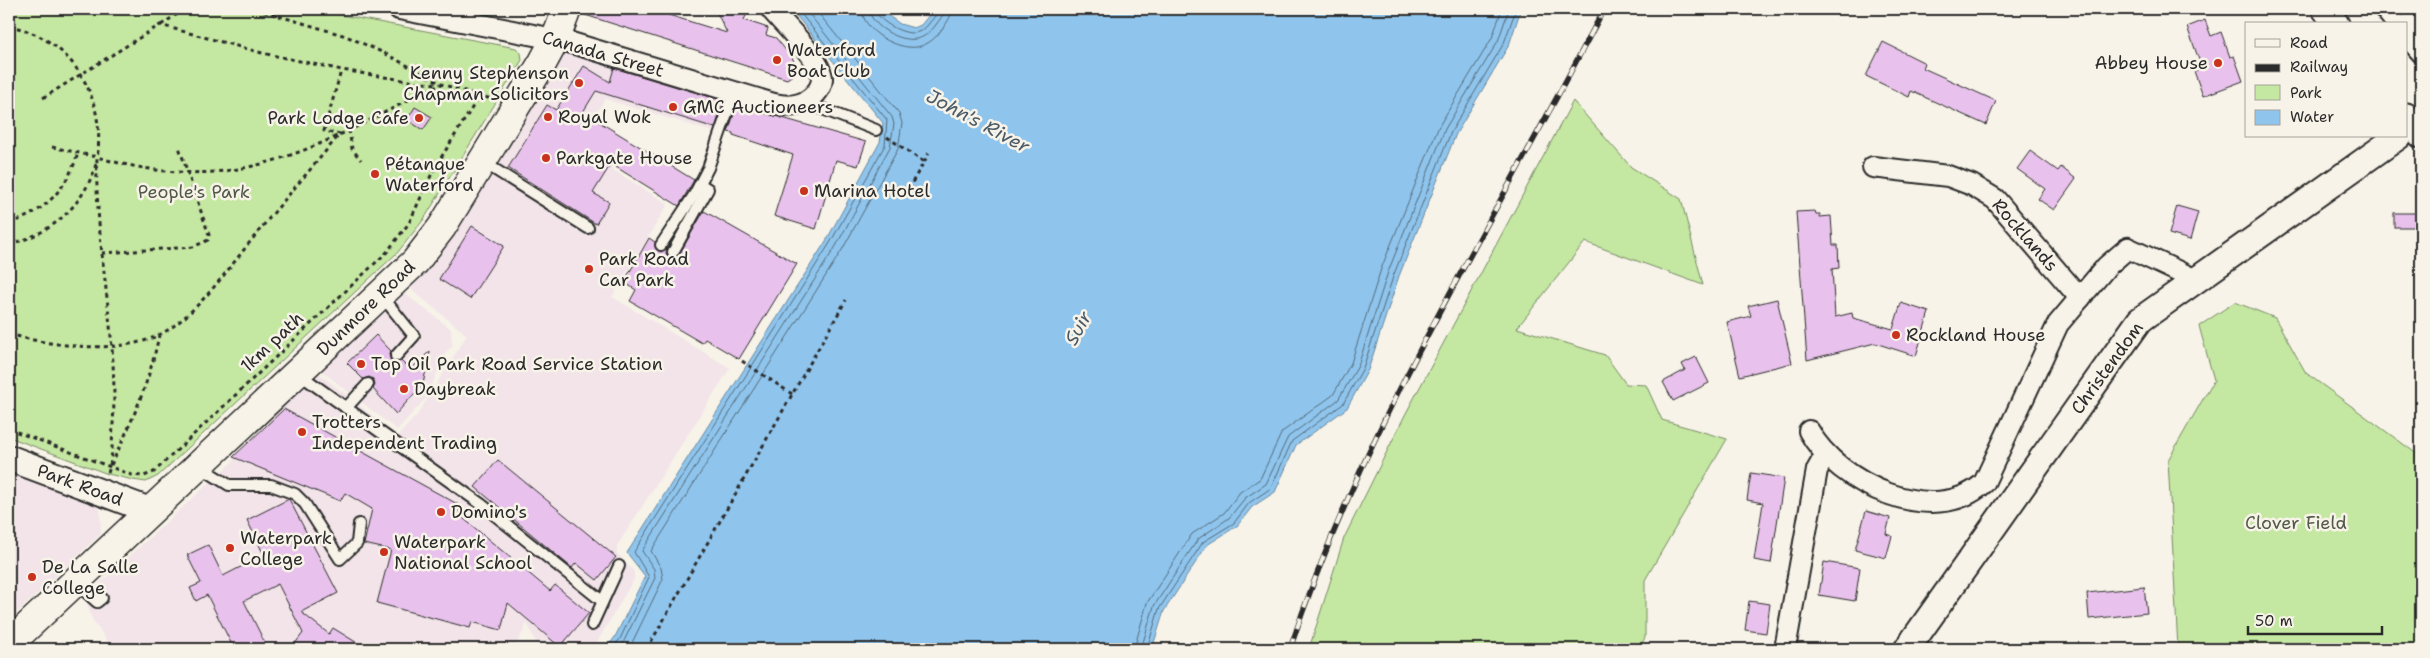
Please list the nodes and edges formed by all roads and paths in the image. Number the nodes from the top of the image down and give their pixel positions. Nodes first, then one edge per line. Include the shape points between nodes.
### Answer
1 (185, 9) edge
2 (256, 9) edge
3 (399, 9) edge
4 (567, 9) edge
5 (772, 9) edge
6 (2325, 9) edge
7 (2385, 9) edge
8 (13, 21) dead end
9 (2335, 22) edge
10 (2401, 22) edge
11 (160, 25) junction
12 (10, 26) edge
13 (2408, 29) edge
14 (556, 38) junction
15 (9, 39) edge
16 (2421, 52) edge
17 (342, 70) junction
18 (81, 74) junction
19 (441, 84) junction
20 (734, 93) junction
21 (43, 98) dead end
22 (805, 102) junction
23 (349, 130) junction
24 (876, 130) joint
25 (340, 134) junction
26 (2396, 138) edge
27 (52, 147) dead end
28 (179, 147) dead end
29 (78, 153) junction
30 (930, 153) dead end
31 (97, 157) junction
32 (361, 160) dead end
33 (482, 162) junction
34 (924, 162) junction
35 (1873, 167) dead end
36 (187, 172) junction
37 (704, 187) junction
38 (903, 198) dead end
39 (9, 223) edge
40 (588, 228) dead end
41 (9, 244) edge
42 (661, 245) dead end
43 (673, 252) dead end
44 (102, 253) junction
45 (2196, 280) junction
46 (381, 295) junction
47 (2080, 298) junction
48 (846, 300) dead end
49 (9, 334) edge
50 (159, 335) junction
51 (112, 345) junction
52 (396, 356) dead end
53 (742, 361) dead end
54 (298, 373) junction
55 (368, 384) dead end
56 (792, 394) junction
57 (346, 408) junction
58 (9, 429) edge
59 (1808, 432) dead end
60 (1826, 456) junction
61 (9, 458) edge
62 (199, 466) junction
63 (110, 467) junction
64 (100, 493) junction
65 (151, 511) junction
66 (359, 524) dead end
67 (619, 566) dead end
68 (75, 582) junction
69 (102, 598) dead end
70 (602, 601) junction
71 (592, 625) dead end
72 (9, 644) edge
73 (647, 649) edge
74 (1785, 649) edge
75 (1907, 649) edge

1 - 11 path
2 - 19 path via 353,38
3 - 14 street, Canada Street
4 - 14 main road, Dunmore Road
5 - 22 street via 820,70 820,86
6 - 9 street
7 - 10 street
8 - 12 path
11 - 17 path
11 - 18 path
12 - 15 path
12 - 18 path via 46,40
13 - 16 street
14 - 20 street, Canada Street
14 - 33 main road, Dunmore Road
17 - 19 path
17 - 25 path via 324,130
18 - 21 path
18 - 31 path via 97,114
19 - 23 path
19 - 63 path, 1km path via 480,95 434,168 409,223 396,241 156,470 141,476
20 - 22 street, Canada Street via 782,106
20 - 37 lane
22 - 24 lane
23 - 25 path
23 - 32 path via 352,149
24 - 34 path
25 - 36 path via 261,164 224,171
25 - 50 path via 212,287 180,320
26 - 45 street, Christendom
27 - 29 path
28 - 36 path
29 - 31 path
29 - 39 path via 71,173 54,197 29,216
30 - 34 path
31 - 36 path via 150,169
31 - 41 path via 87,186 70,210 46,230
31 - 44 path
33 - 40 lane
33 - 46 main road, Dunmore Road via 429,245
34 - 38 path
35 - 47 street, Rocklands via 1948,176 1996,199
36 - 44 path via 208,240 193,247
37 - 42 lane
37 - 43 lane
44 - 51 path
45 - 47 street via 2128,248 2107,266
45 - 75 street, Christendom via 2140,320
46 - 52 lane via 414,336
46 - 54 main road, Dunmore Road
47 - 60 street via 2058,324 1984,483 1972,493 1958,500 1914,502 1862,481
48 - 56 path
49 - 51 path via 59,345
50 - 51 path
50 - 63 path via 144,388
51 - 63 path via 114,394
53 - 56 path
54 - 57 lane
54 - 62 main road, Dunmore Road
55 - 57 lane
56 - 73 path
57 - 70 lane via 481,504
58 - 63 path, 1km path
59 - 60 street
60 - 74 street via 1817,470
61 - 64 street, Park Road
62 - 65 main road, Dunmore Road
62 - 66 lane via 230,485 271,485 295,494 305,504 340,559 357,543
63 - 64 path
64 - 65 street, Park Road
65 - 68 main road, Dunmore Road
67 - 70 lane
68 - 69 lane via 97,602
68 - 72 main road, Dunmore Road
70 - 71 lane

